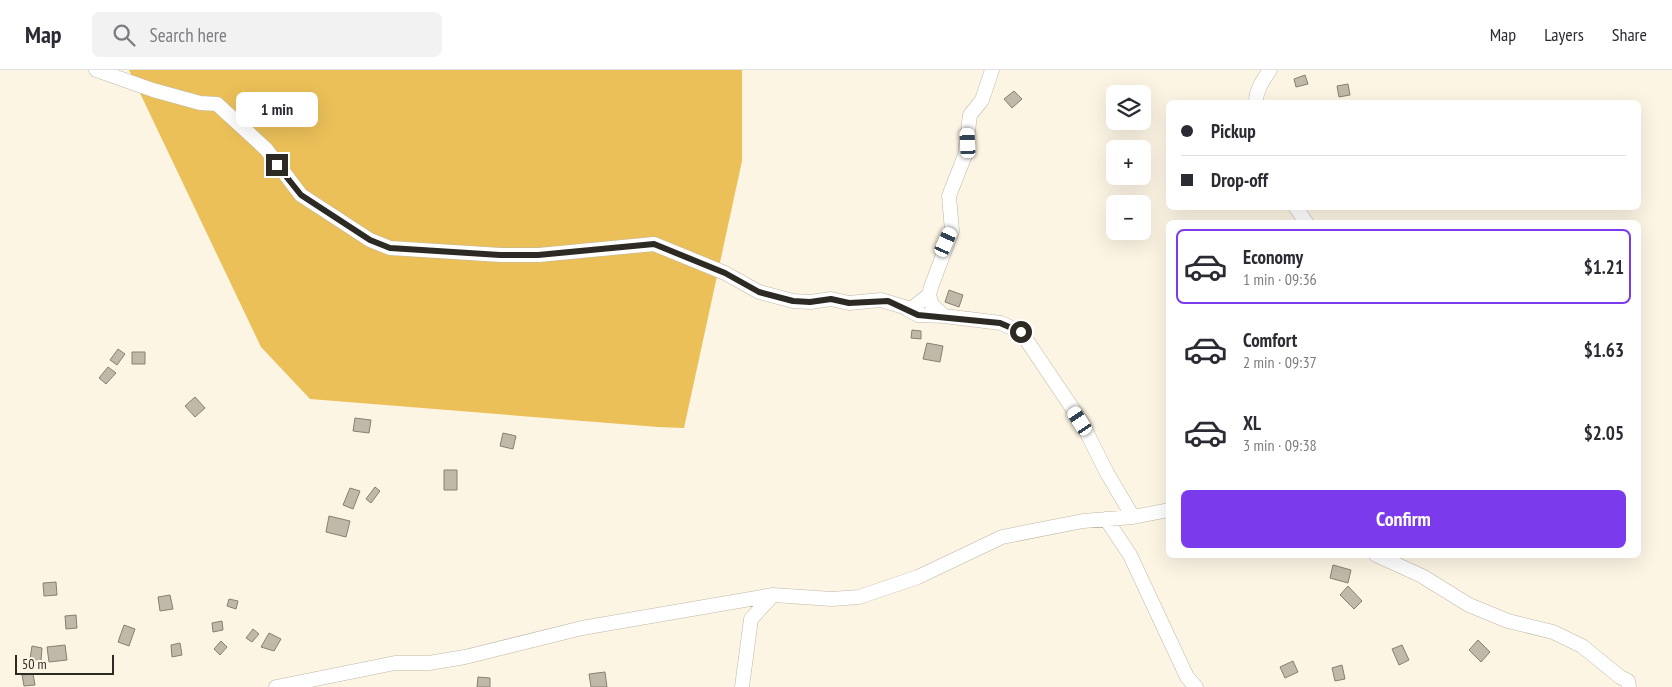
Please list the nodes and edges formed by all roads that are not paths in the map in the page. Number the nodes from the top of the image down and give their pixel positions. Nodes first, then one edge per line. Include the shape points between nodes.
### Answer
1 (96, 70) edge
2 (992, 70) edge
3 (1270, 70) edge
4 (1256, 100) edge
5 (929, 295) junction
6 (908, 309) junction
7 (944, 316) junction
8 (1166, 511) edge
9 (1133, 517) junction
10 (1106, 519) junction
11 (1383, 558) edge
12 (773, 595) junction
13 (276, 687) edge
14 (742, 687) edge
15 (1196, 687) edge
16 (1629, 687) edge

1 - 6 street via 153,90 200,103 217,104 266,149 301,195 370,240 390,248 538,255 654,244 725,273 753,289 793,301 831,299 849,303 881,300
2 - 5 street via 982,100 970,115 965,156 949,196 952,231
3 - 4 street via 1262,80
5 - 6 street
5 - 7 street via 932,305
6 - 7 street via 918,315
7 - 9 street via 1000,323 1021,332 1080,421
8 - 9 street
9 - 10 street
10 - 12 street via 1002,537 918,577 859,597 832,599
10 - 15 street via 1130,555 1187,677
11 - 16 street via 1422,576 1469,605 1508,621 1553,632 1582,646 1628,680
12 - 13 street via 582,628 465,657 429,663 395,663
12 - 14 street via 751,619

